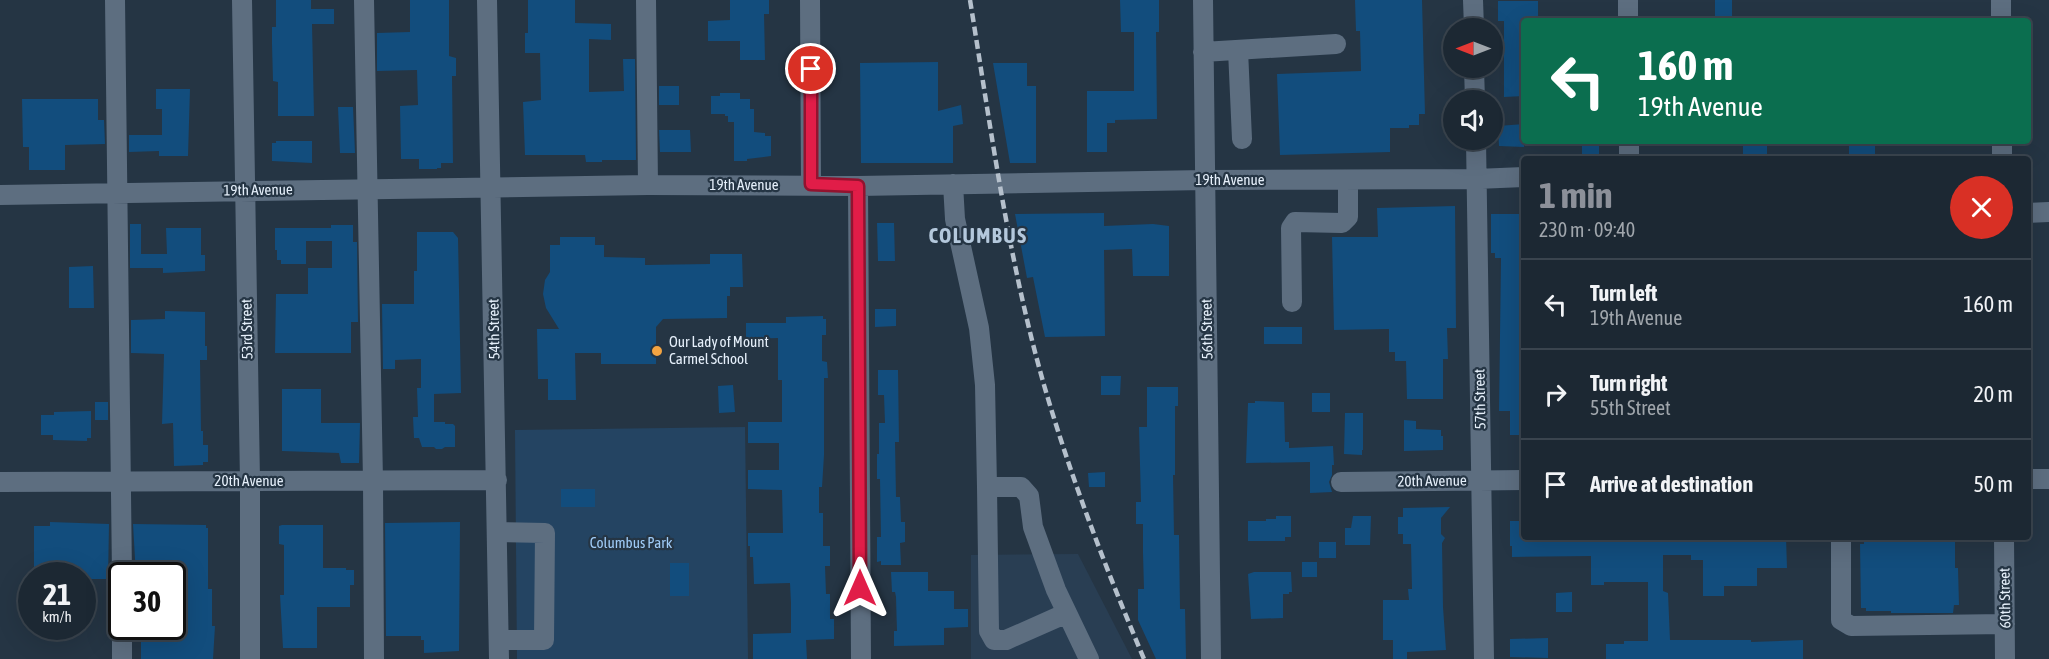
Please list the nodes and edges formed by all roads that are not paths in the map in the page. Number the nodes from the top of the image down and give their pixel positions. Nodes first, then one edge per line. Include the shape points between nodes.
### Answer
1 (115, 0) edge
2 (242, 0) edge
3 (364, 0) edge
4 (487, 0) edge
5 (646, 0) edge
6 (810, 0) edge
7 (1203, 0) edge
8 (1473, 0) edge
9 (1628, 0) edge
10 (2001, 0) edge
11 (1474, 18) edge
12 (1628, 18) edge
13 (2001, 18) edge
14 (1336, 44) dead end
15 (1238, 50) junction
16 (1203, 52) junction
17 (1242, 139) dead end
18 (1476, 150) edge
19 (1521, 177) edge
20 (1476, 179) junction
21 (1205, 180) junction
22 (1348, 180) junction
23 (811, 184) junction
24 (953, 184) junction
25 (648, 185) junction
26 (858, 186) junction
27 (366, 188) junction
28 (492, 188) junction
29 (244, 191) junction
30 (119, 193) junction
31 (0, 195) edge
32 (2049, 212) edge
33 (2031, 213) edge
34 (1292, 303) dead end
35 (2031, 479) edge
36 (2049, 479) edge
37 (497, 480) junction
38 (1482, 480) junction
39 (1521, 480) edge
40 (250, 481) junction
41 (373, 481) junction
42 (0, 482) edge
43 (121, 482) junction
44 (1341, 482) dead end
45 (987, 487) junction
46 (498, 532) junction
47 (1841, 540) edge
48 (2004, 540) edge
49 (122, 562) edge
50 (1067, 613) junction
51 (2005, 624) junction
52 (122, 640) edge
53 (499, 650) edge
54 (122, 659) edge
55 (249, 659) edge
56 (374, 659) edge
57 (861, 659) edge
58 (1089, 659) edge
59 (1211, 659) edge
60 (1484, 659) edge
61 (2005, 659) edge

1 - 30 street
2 - 29 street, 53rd Street
3 - 27 street
4 - 28 street, 54th Street
5 - 25 street
6 - 23 street
7 - 16 street, 56th Street
8 - 11 street
9 - 12 street
10 - 13 street
14 - 15 street
15 - 16 street
15 - 17 street
16 - 21 street, 56th Street
18 - 20 street, 57th Street
19 - 20 street, 19th Avenue
20 - 22 street, 19th Avenue
20 - 38 street, 57th Street
21 - 22 street, 19th Avenue
21 - 24 street, 19th Avenue
21 - 59 street, 56th Street
22 - 34 street via 1348,217 1342,223 1296,222 1291,228
23 - 25 street, 19th Avenue
23 - 26 street, 19th Avenue
24 - 26 street, 19th Avenue
24 - 45 street via 955,219 979,328
25 - 28 street, 19th Avenue
26 - 57 street
27 - 28 street, 19th Avenue
27 - 29 street, 19th Avenue
27 - 41 street
28 - 37 street, 54th Street
29 - 30 street, 19th Avenue
29 - 40 street, 53rd Street
30 - 31 street, 19th Avenue
30 - 43 street
32 - 33 street
35 - 36 street
37 - 41 street, 20th Avenue
37 - 46 street, 54th Street
38 - 39 street, 20th Avenue
38 - 44 street, 20th Avenue
38 - 60 street, 57th Street
40 - 41 street, 20th Avenue
40 - 43 street, 20th Avenue
40 - 55 street, 53rd Street
41 - 56 street
42 - 43 street, 20th Avenue
43 - 49 street
45 - 50 street via 1021,487 1029,496 1033,527
45 - 50 street via 988,631 994,640 1006,640
46 - 53 street, 54th Street
46 - 53 street via 545,533 544,640
47 - 51 street via 1841,620 1851,626
48 - 51 street, 60th Street
50 - 58 street
51 - 61 street, 60th Street
52 - 54 street

